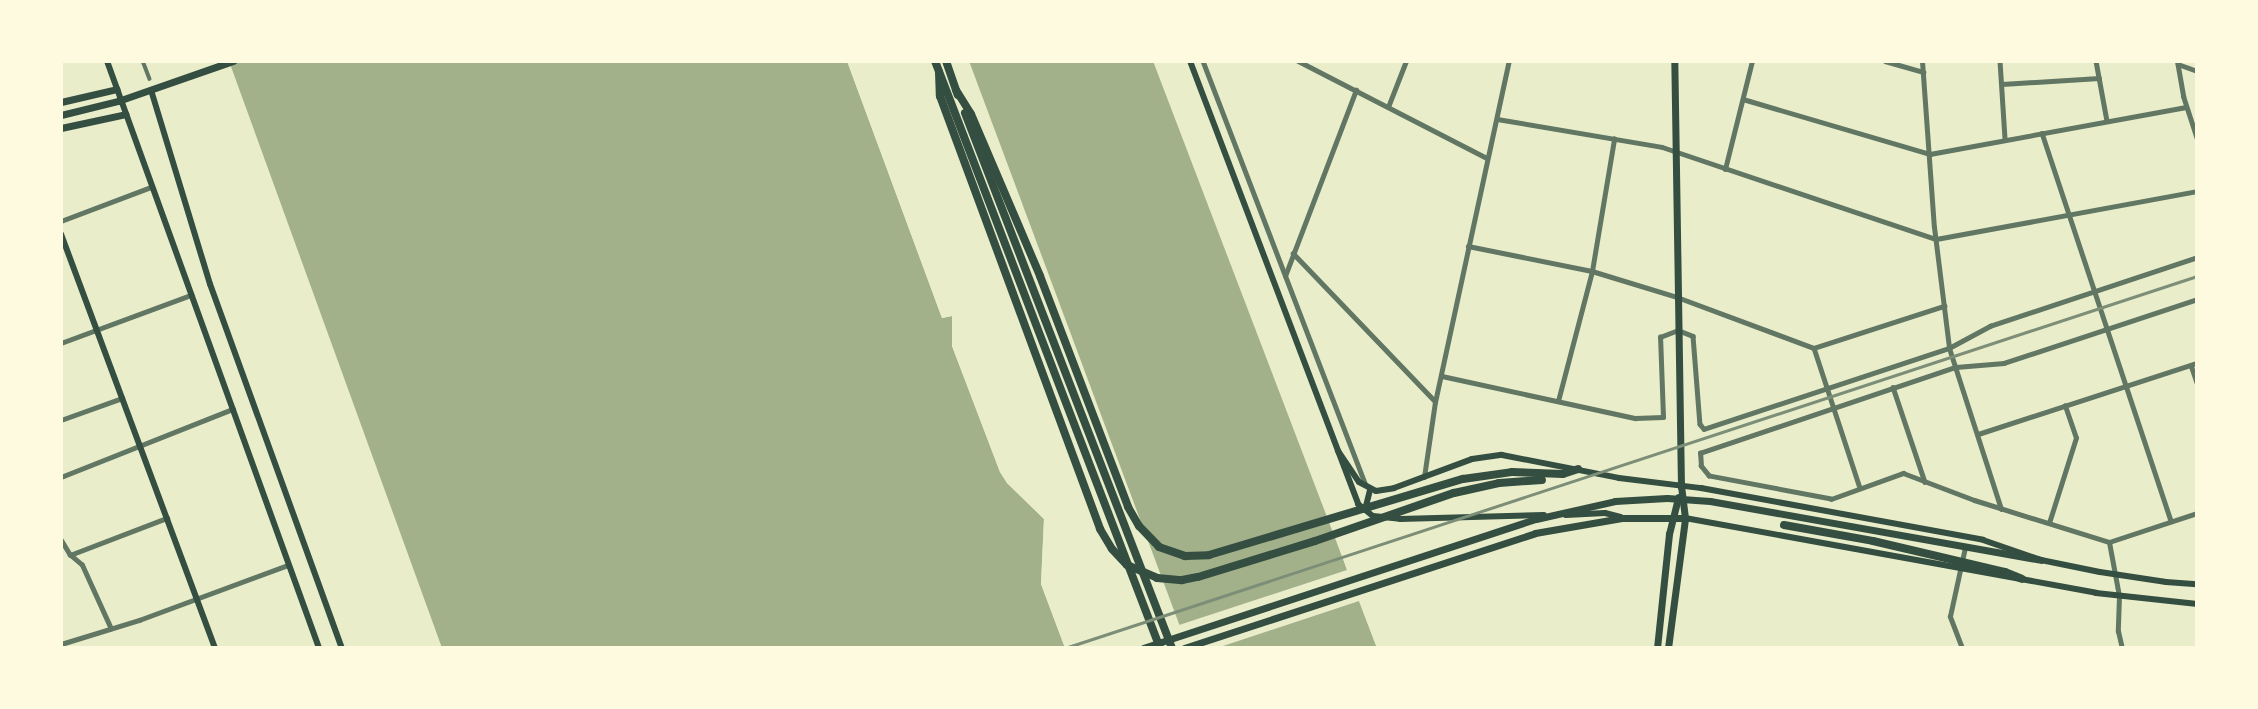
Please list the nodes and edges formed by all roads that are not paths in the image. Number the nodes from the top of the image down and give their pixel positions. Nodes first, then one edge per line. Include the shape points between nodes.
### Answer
1 (107, 61) edge
2 (143, 61) edge
3 (233, 61) edge
4 (935, 61) edge
5 (946, 61) edge
6 (1190, 61) edge
7 (1203, 61) edge
8 (1298, 61) edge
9 (1406, 61) edge
10 (1509, 61) edge
11 (1674, 61) edge
12 (1752, 61) edge
13 (1885, 61) edge
14 (1922, 61) edge
15 (2000, 61) edge
16 (2096, 61) edge
17 (2170, 61) edge
18 (2177, 63) edge
19 (1311, 64) edge
20 (2197, 71) edge
21 (939, 72) junction
22 (1923, 72) junction
23 (2099, 78) junction
24 (150, 79) dead end
25 (2002, 84) junction
26 (117, 89) junction
27 (151, 90) junction
28 (956, 90) junction
29 (1356, 90) junction
30 (1742, 99) junction
31 (61, 102) edge
32 (1388, 107) junction
33 (2186, 107) junction
34 (126, 114) junction
35 (61, 115) edge
36 (1497, 119) junction
37 (2108, 121) junction
38 (61, 128) edge
39 (2042, 133) junction
40 (1614, 138) junction
41 (2005, 139) junction
42 (2197, 139) edge
43 (1676, 153) junction
44 (1930, 153) junction
45 (1487, 158) junction
46 (1725, 169) junction
47 (151, 187) junction
48 (2197, 191) edge
49 (2070, 215) junction
50 (61, 221) edge
51 (61, 234) edge
52 (1936, 239) junction
53 (1468, 246) junction
54 (1293, 253) junction
55 (2197, 257) edge
56 (1591, 271) junction
57 (1285, 276) junction
58 (2096, 290) junction
59 (191, 295) junction
60 (1677, 297) junction
61 (2197, 299) edge
62 (1944, 306) junction
63 (2108, 328) junction
64 (97, 330) junction
65 (1678, 330) junction
66 (61, 343) edge
67 (1814, 348) junction
68 (1949, 348) junction
69 (2194, 364) edge
70 (1956, 367) junction
71 (1442, 376) junction
72 (2197, 382) edge
73 (2126, 385) junction
74 (1893, 387) junction
75 (1828, 389) junction
76 (122, 398) junction
77 (1558, 401) junction
78 (1435, 402) junction
79 (2065, 405) junction
80 (1833, 407) junction
81 (233, 409) junction
82 (61, 420) edge
83 (1978, 434) junction
84 (140, 446) junction
85 (1338, 451) junction
86 (1578, 469) junction
87 (61, 477) edge
88 (1424, 477) junction
89 (1542, 480) dead end
90 (1926, 482) junction
91 (1681, 486) junction
92 (1860, 488) junction
93 (1368, 489) junction
94 (1831, 499) joint
95 (2001, 509) junction
96 (1365, 512) junction
97 (2197, 513) edge
98 (1672, 517) junction
99 (167, 518) junction
100 (1622, 518) junction
101 (1685, 518) junction
102 (2171, 521) junction
103 (2049, 523) junction
104 (1784, 525) dead end
105 (61, 540) edge
106 (2109, 542) junction
107 (1965, 547) junction
108 (70, 555) junction
109 (2041, 560) junction
110 (288, 565) junction
111 (1960, 565) junction
112 (2116, 575) junction
113 (2022, 579) joint
114 (2197, 584) edge
115 (2119, 596) junction
116 (197, 599) junction
117 (2197, 604) edge
118 (111, 629) junction
119 (67, 644) edge
120 (215, 648) edge
121 (318, 648) edge
122 (342, 648) edge
123 (1143, 648) edge
124 (1160, 648) edge
125 (1172, 648) edge
126 (1184, 648) edge
127 (1657, 648) edge
128 (1668, 648) edge
129 (1962, 648) edge
130 (2122, 648) edge

1 - 26 main road
2 - 24 street
3 - 27 main road
4 - 21 highway
5 - 28 highway
6 - 85 main road
7 - 57 street
8 - 19 street
9 - 32 street
10 - 36 street
11 - 43 main road
12 - 30 street
13 - 22 street
14 - 22 street
15 - 25 street
16 - 23 street
17 - 18 street
18 - 20 street
18 - 33 street
19 - 29 street
21 - 89 highway via 940,96 1100,529 1127,565 1157,578 1198,577 1454,493
21 - 124 highway
22 - 44 street
23 - 25 street
23 - 37 street
25 - 41 street
26 - 31 main road
26 - 34 main road
27 - 35 main road
27 - 122 main road via 206,274
28 - 86 highway via 971,114 1040,276 1128,507 1152,542 1175,555 1209,555 1464,478 1512,472 1563,474
28 - 125 highway
29 - 32 street
29 - 54 street
30 - 44 street
30 - 46 street
32 - 45 street
33 - 37 street
33 - 42 street
34 - 38 main road
34 - 47 main road
36 - 40 street
36 - 45 street
37 - 39 street
39 - 41 street
39 - 49 street
40 - 43 street
40 - 56 street
41 - 44 street
43 - 46 street
43 - 60 main road
44 - 52 street
45 - 53 street
46 - 52 street
47 - 50 street
47 - 59 main road
48 - 49 street
49 - 52 street
49 - 58 street
51 - 64 main road
52 - 62 street
53 - 56 street
53 - 71 street
54 - 57 street
54 - 78 street
55 - 58 street
56 - 60 street
56 - 77 street
57 - 93 street
58 - 63 street
58 - 68 street via 1990,326
59 - 64 street
59 - 81 main road
60 - 65 main road
60 - 67 street
61 - 63 street
62 - 67 street
62 - 68 street
63 - 70 street via 2004,363
63 - 73 street
64 - 66 street
64 - 76 main road
65 - 75 street via 1693,336 1704,429
65 - 77 street via 1660,337 1663,417 1635,418
65 - 91 main road
67 - 75 street
68 - 70 street
68 - 75 street
69 - 72 street
69 - 73 street
70 - 74 street
70 - 83 street
71 - 77 street
71 - 78 street
73 - 79 street
73 - 102 street
74 - 80 street
74 - 90 street
75 - 80 street
76 - 82 street
76 - 84 main road
78 - 88 street
79 - 83 street
79 - 103 street via 2076,438
80 - 92 street
80 - 94 street via 1699,456 1709,476
81 - 84 street
81 - 110 main road
83 - 95 street
84 - 87 street
84 - 99 main road
85 - 93 main road
85 - 96 main road
86 - 88 main road via 1502,455 1472,459
86 - 91 main road
88 - 93 main road via 1394,488
90 - 92 street via 1903,473
90 - 95 street
91 - 98 main road
91 - 101 main road
91 - 109 main road via 1983,540
92 - 94 street
93 - 96 main road
95 - 103 street
96 - 100 main road via 1400,519 1605,513
97 - 102 street
98 - 100 main road
98 - 101 main road
98 - 127 main road
99 - 108 street
99 - 116 main road
100 - 126 main road via 1535,533
101 - 111 main road
101 - 128 main road
102 - 106 street
103 - 106 street
104 - 111 highway
105 - 108 street
106 - 112 street
107 - 109 main road
107 - 111 street
107 - 123 main road via 1710,501 1667,498 1604,503 1536,519
108 - 118 street via 82,565
109 - 112 main road
110 - 116 street
110 - 121 main road
111 - 113 highway
111 - 129 street via 1950,616
112 - 114 main road
112 - 115 street
113 - 115 main road
115 - 117 main road
115 - 130 street
116 - 118 street
116 - 120 main road
118 - 119 street

